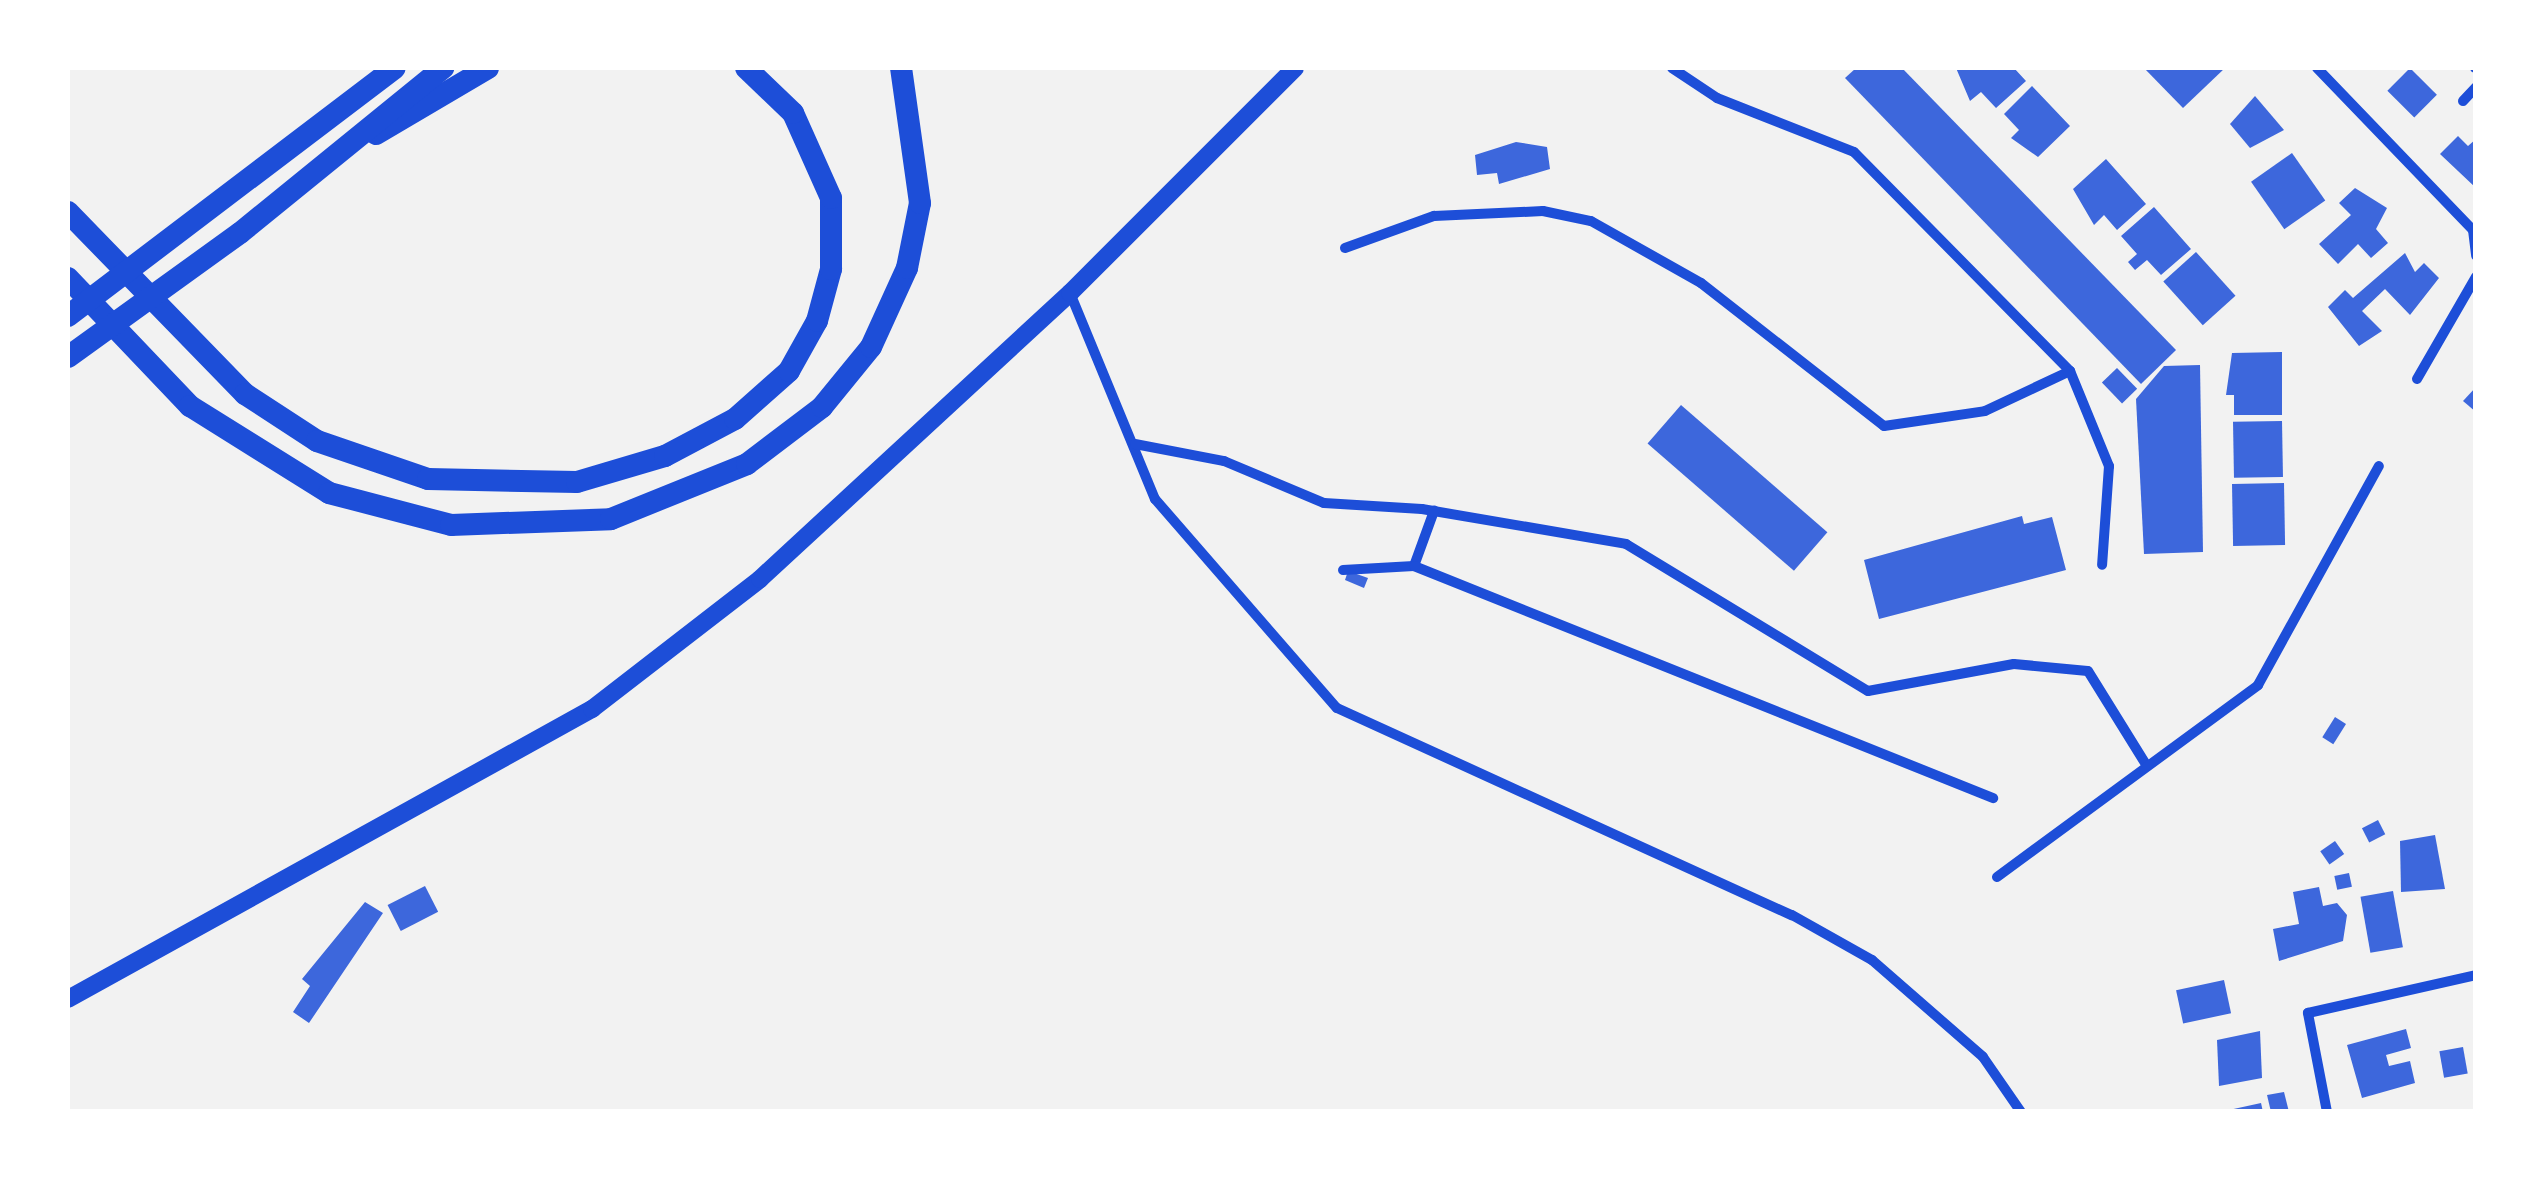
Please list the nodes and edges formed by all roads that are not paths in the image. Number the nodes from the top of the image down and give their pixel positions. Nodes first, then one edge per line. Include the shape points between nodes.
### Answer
1 (395, 68) edge
2 (443, 68) edge
3 (488, 68) edge
4 (746, 68) edge
5 (901, 68) edge
6 (1296, 68) edge
7 (1672, 68) edge
8 (2317, 68) edge
9 (2476, 87) edge
10 (2463, 102) dead end
11 (354, 144) junction
12 (68, 213) edge
13 (1345, 248) dead end
14 (2476, 256) edge
15 (2476, 277) edge
16 (68, 278) edge
17 (1070, 293) junction
18 (68, 316) edge
19 (68, 357) edge
20 (2070, 371) junction
21 (2416, 379) dead end
22 (1135, 444) junction
23 (2379, 466) dead end
24 (1434, 511) junction
25 (1414, 566) junction
26 (2102, 566) dead end
27 (1343, 570) dead end
28 (2147, 766) junction
29 (1993, 798) dead end
30 (1997, 877) dead end
31 (2476, 975) edge
32 (68, 999) edge
33 (2021, 1112) edge
34 (2327, 1112) edge

1 - 18 highway
2 - 11 highway
3 - 11 highway via 418,117
4 - 12 highway via 792,113 821,167 831,198 832,269 789,371 703,439 577,482 428,479 316,441 198,350
5 - 16 highway via 920,203 891,310 822,407 701,488 564,525 505,528 386,513 230,437
6 - 17 main road
7 - 20 street via 1717,98 1854,152
8 - 14 street via 2473,230
9 - 10 street
11 - 19 highway
13 - 20 street via 1434,216 1543,212 1591,221 1702,283 1884,426 1985,411
15 - 21 street
17 - 22 street
17 - 32 main road via 760,579 592,710
20 - 26 street via 2109,466
22 - 24 street via 1224,461 1324,503
22 - 33 street via 1155,498 1337,708 1792,914 1872,960 1983,1057
23 - 28 street via 2258,686
24 - 25 street
24 - 28 street via 1626,544 1868,691 2014,664 2088,672
25 - 27 street
25 - 29 street
28 - 30 street
31 - 34 street via 2308,1013

